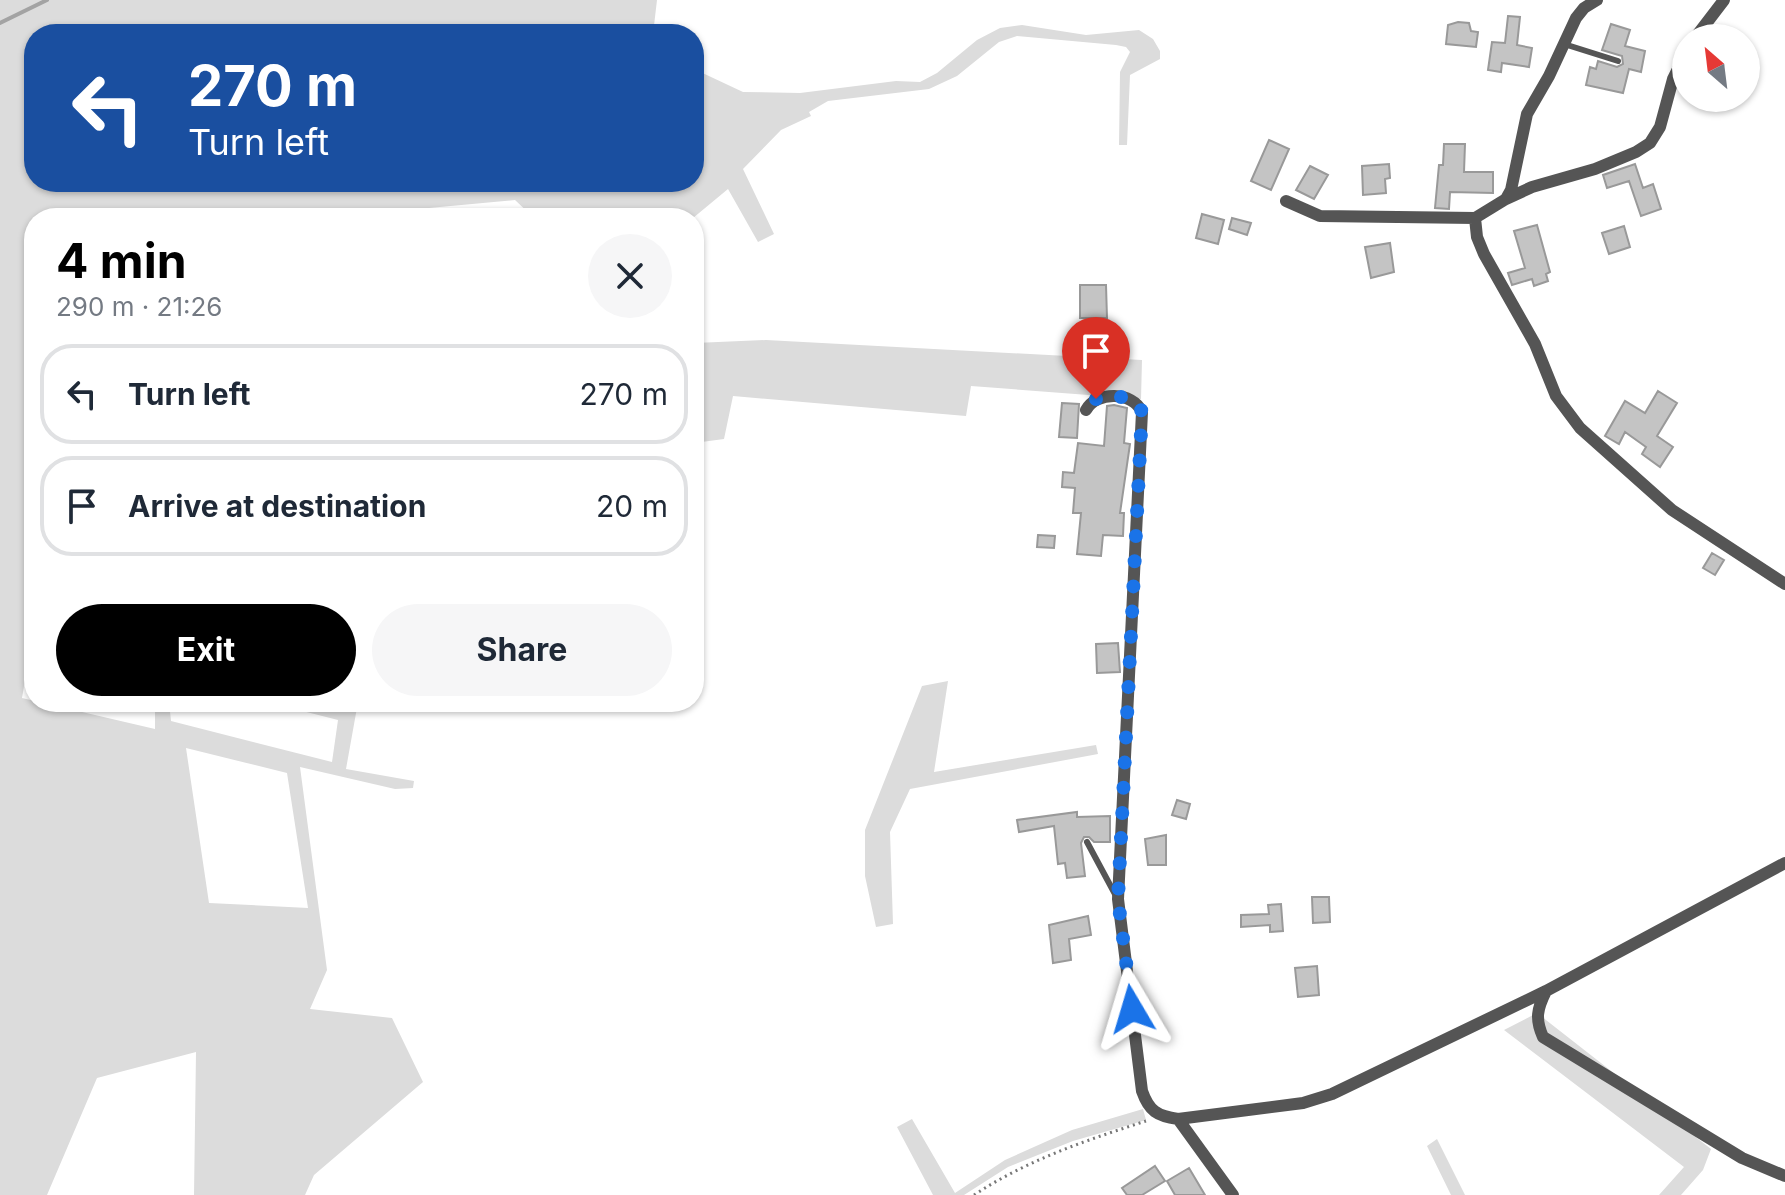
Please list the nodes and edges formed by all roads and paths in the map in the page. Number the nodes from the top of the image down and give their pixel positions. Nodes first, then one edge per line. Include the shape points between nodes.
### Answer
1 (1597, 0) edge
2 (1724, 0) edge
3 (1706, 24) edge
4 (1564, 44) junction
5 (1618, 61) dead end
6 (1672, 83) edge
7 (1506, 199) junction
8 (1286, 201) dead end
9 (1475, 218) junction
10 (1086, 410) dead end
11 (1785, 584) edge
12 (1087, 842) dead end
13 (1785, 863) edge
14 (1118, 899) junction
15 (1546, 991) junction
16 (1160, 1116) junction
17 (1178, 1119) junction
18 (1785, 1176) edge
19 (974, 1195) edge
20 (1233, 1195) edge

1 - 4 street via 1576,18
2 - 3 street
4 - 5 lane
4 - 7 street via 1527,114
6 - 7 street via 1650,143 1595,169
7 - 9 street
8 - 9 street via 1320,216
9 - 11 street via 1484,254 1535,344 1556,396 1580,428 1672,510
10 - 14 street via 1105,397 1128,398 1142,412
12 - 14 lane
13 - 15 street
14 - 16 street via 1142,1091 1147,1107
15 - 17 street via 1332,1094 1303,1103
15 - 18 street via 1537,1023 1543,1037 1742,1158
16 - 17 street
16 - 19 path via 1047,1157
17 - 20 street

